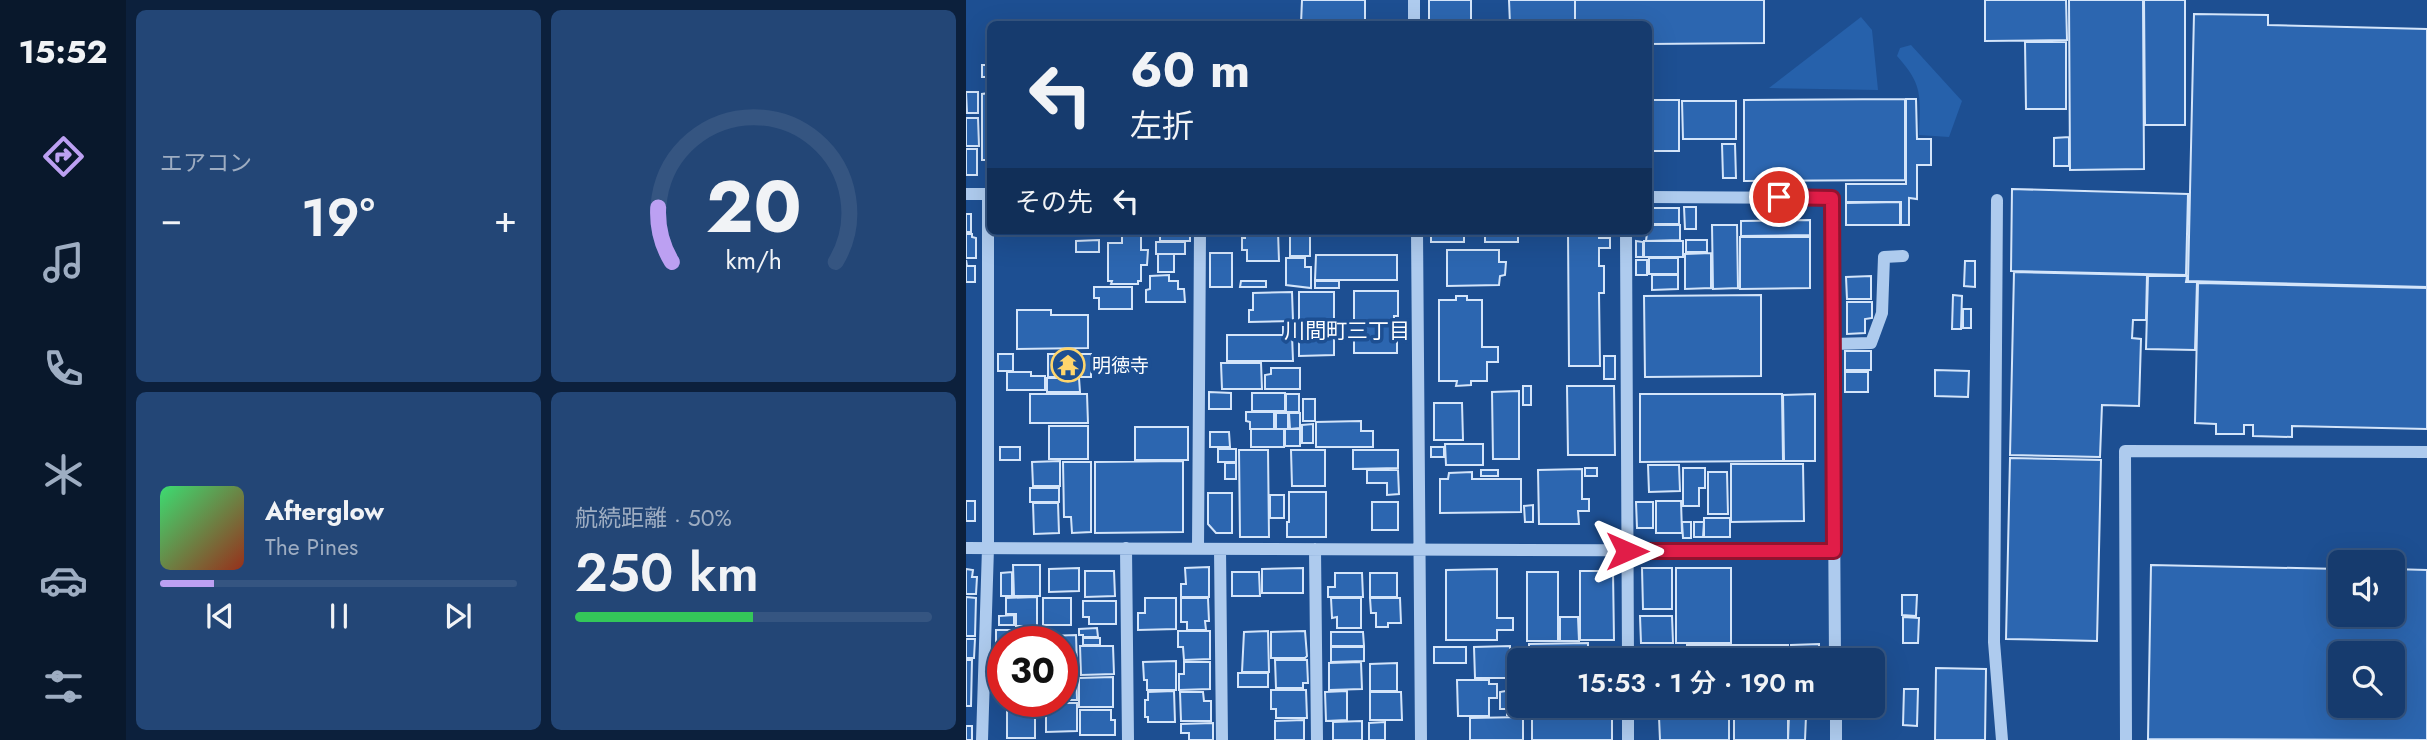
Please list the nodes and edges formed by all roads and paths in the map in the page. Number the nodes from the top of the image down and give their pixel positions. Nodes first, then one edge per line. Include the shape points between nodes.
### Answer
1 (1413, 0) edge
2 (1414, 21) edge
3 (966, 194) edge
4 (987, 194) edge
5 (1652, 197) edge
6 (1997, 200) dead end
7 (989, 235) edge
8 (1200, 235) edge
9 (1417, 235) edge
10 (1626, 235) edge
11 (1903, 256) dead end
12 (1833, 344) junction
13 (2427, 452) edge
14 (966, 548) edge
15 (988, 548) junction
16 (1126, 548) junction
17 (1198, 549) junction
18 (1220, 549) junction
19 (1315, 549) junction
20 (1420, 550) junction
21 (1627, 551) junction
22 (1834, 551) junction
23 (1628, 648) edge
24 (1835, 648) edge
25 (1628, 718) edge
26 (1836, 718) edge
27 (982, 740) edge
28 (1128, 740) edge
29 (1223, 740) edge
30 (1317, 740) edge
31 (1421, 740) edge
32 (1628, 740) edge
33 (1836, 740) edge
34 (2002, 740) edge
35 (2126, 740) edge

1 - 2 street
3 - 4 street
5 - 12 street via 1832,198
6 - 34 street via 1994,642
7 - 15 street
8 - 17 street
9 - 20 street
10 - 21 street
11 - 12 street via 1884,257 1882,313 1871,343
12 - 22 street
13 - 35 street via 2125,451
14 - 15 street
15 - 16 street
15 - 27 street
16 - 17 street
16 - 28 street
17 - 18 street
18 - 19 street
18 - 29 street
19 - 20 street
19 - 30 street
20 - 21 street
20 - 31 street
21 - 22 street
21 - 23 street
22 - 24 street
25 - 32 street
26 - 33 street

